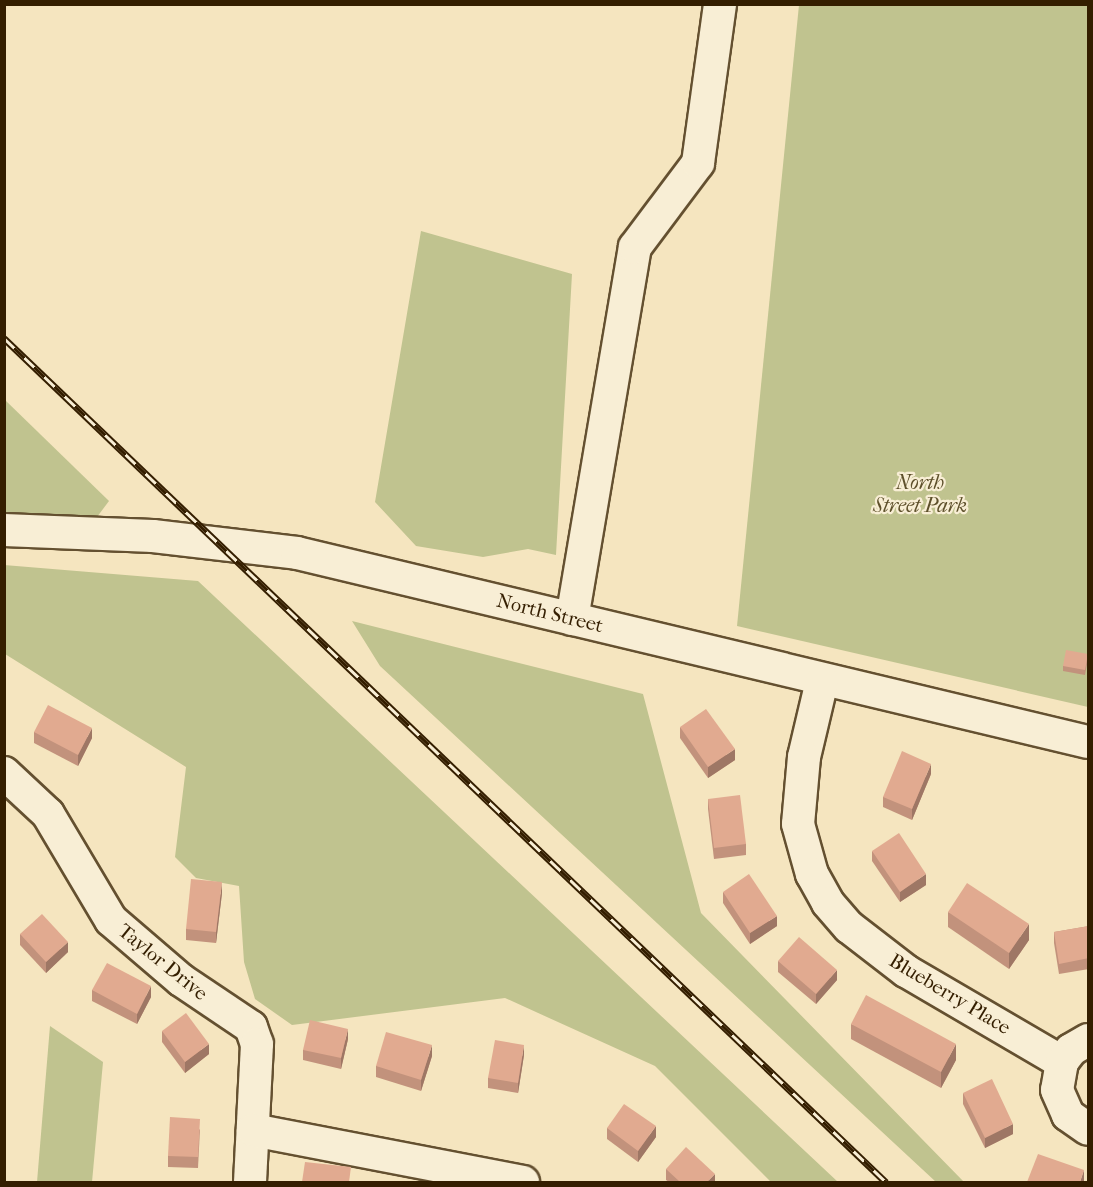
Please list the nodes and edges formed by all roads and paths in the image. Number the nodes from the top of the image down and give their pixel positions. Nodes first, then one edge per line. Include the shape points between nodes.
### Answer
1 (720, 4) edge
2 (4, 530) edge
3 (572, 619) junction
4 (822, 681) junction
5 (1089, 742) edge
6 (4, 773) edge
7 (1089, 1040) edge
8 (1062, 1062) junction
9 (1089, 1129) edge
10 (253, 1130) junction
11 (250, 1182) edge
12 (523, 1182) edge

1 - 3 street via 699,163 635,247
2 - 3 street, North Street via 153,536 297,553
3 - 4 street, North Street
4 - 5 street, North Street
4 - 8 street, Blueberry Place via 804,757 798,824 812,874 828,903 849,927 906,971
6 - 10 street, Taylor Drive via 48,814 93,894 132,942 251,1027 257,1044
7 - 8 street via 1071,1050
8 - 9 street via 1057,1090 1060,1103 1068,1115
10 - 11 street, Taylor Drive
10 - 12 street

